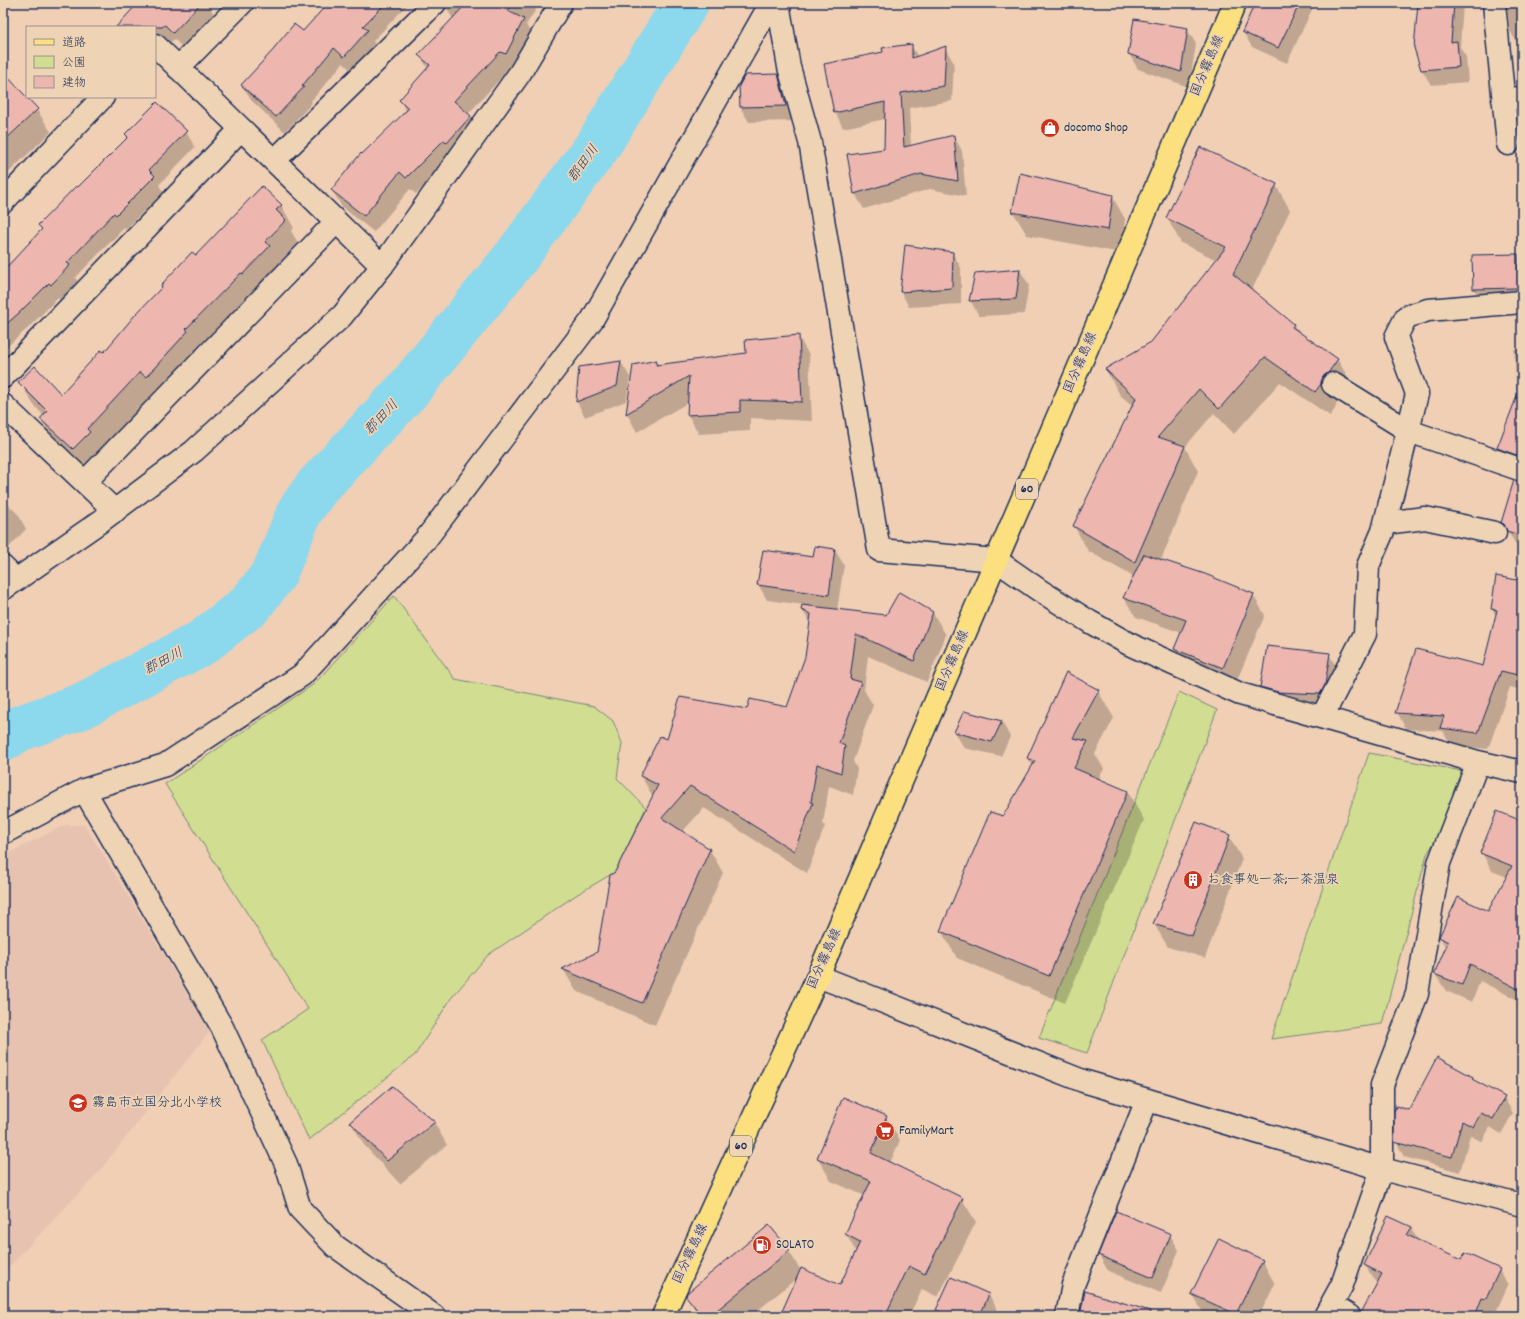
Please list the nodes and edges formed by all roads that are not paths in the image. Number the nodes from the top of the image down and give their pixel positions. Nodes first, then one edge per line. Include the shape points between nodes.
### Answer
1 (242, 3) edge
2 (435, 3) edge
3 (561, 3) edge
4 (771, 3) edge
5 (778, 3) edge
6 (1235, 3) edge
7 (1494, 3) edge
8 (156, 46) edge
9 (178, 68) junction
10 (102, 98) edge
11 (1513, 98) edge
12 (241, 129) junction
13 (1508, 144) dead end
14 (274, 162) junction
15 (3, 202) edge
16 (336, 222) junction
17 (382, 266) junction
18 (1522, 302) edge
19 (3, 377) edge
20 (1333, 384) dead end
21 (3, 405) edge
22 (1409, 431) junction
23 (1522, 470) edge
24 (85, 482) junction
25 (115, 511) junction
26 (1385, 523) junction
27 (1495, 533) dead end
28 (996, 560) junction
29 (7, 579) edge
30 (1322, 717) junction
31 (1478, 762) junction
32 (1522, 772) edge
33 (84, 790) junction
34 (3, 834) edge
35 (818, 976) junction
36 (1148, 1100) junction
37 (1382, 1170) junction
38 (1522, 1204) edge
39 (1335, 1312) edge
40 (434, 1316) edge
41 (663, 1316) edge
42 (1067, 1316) edge

1 - 9 street
2 - 14 street
3 - 17 street via 520,73
4 - 33 street via 592,320 426,539 302,674 165,765
5 - 28 street via 789,67 810,142 879,550
6 - 28 main road, 国分霧島線 / 60
7 - 11 street
8 - 9 street
9 - 12 street
10 - 15 street
11 - 13 street
12 - 14 street
12 - 19 street
14 - 16 street
16 - 17 street
16 - 24 street
17 - 25 street via 342,316 194,451
18 - 22 street via 1428,310 1406,317 1396,337 1417,394
20 - 22 street
21 - 24 street
22 - 23 street
22 - 26 street
24 - 25 street
25 - 29 street
26 - 27 street via 1425,518
26 - 30 street via 1368,566 1365,634
28 - 30 street via 1038,590 1130,644 1240,694
28 - 35 main road, 国分霧島線 / 60
30 - 31 street
31 - 32 street
31 - 37 street via 1439,863 1417,994 1382,1085
33 - 34 street
33 - 40 street via 222,1027 286,1164 300,1209 335,1246
35 - 36 street via 1083,1080
35 - 41 main road, 国分霧島線 / 60
36 - 37 street
36 - 42 street via 1073,1285
37 - 38 street
37 - 39 street

